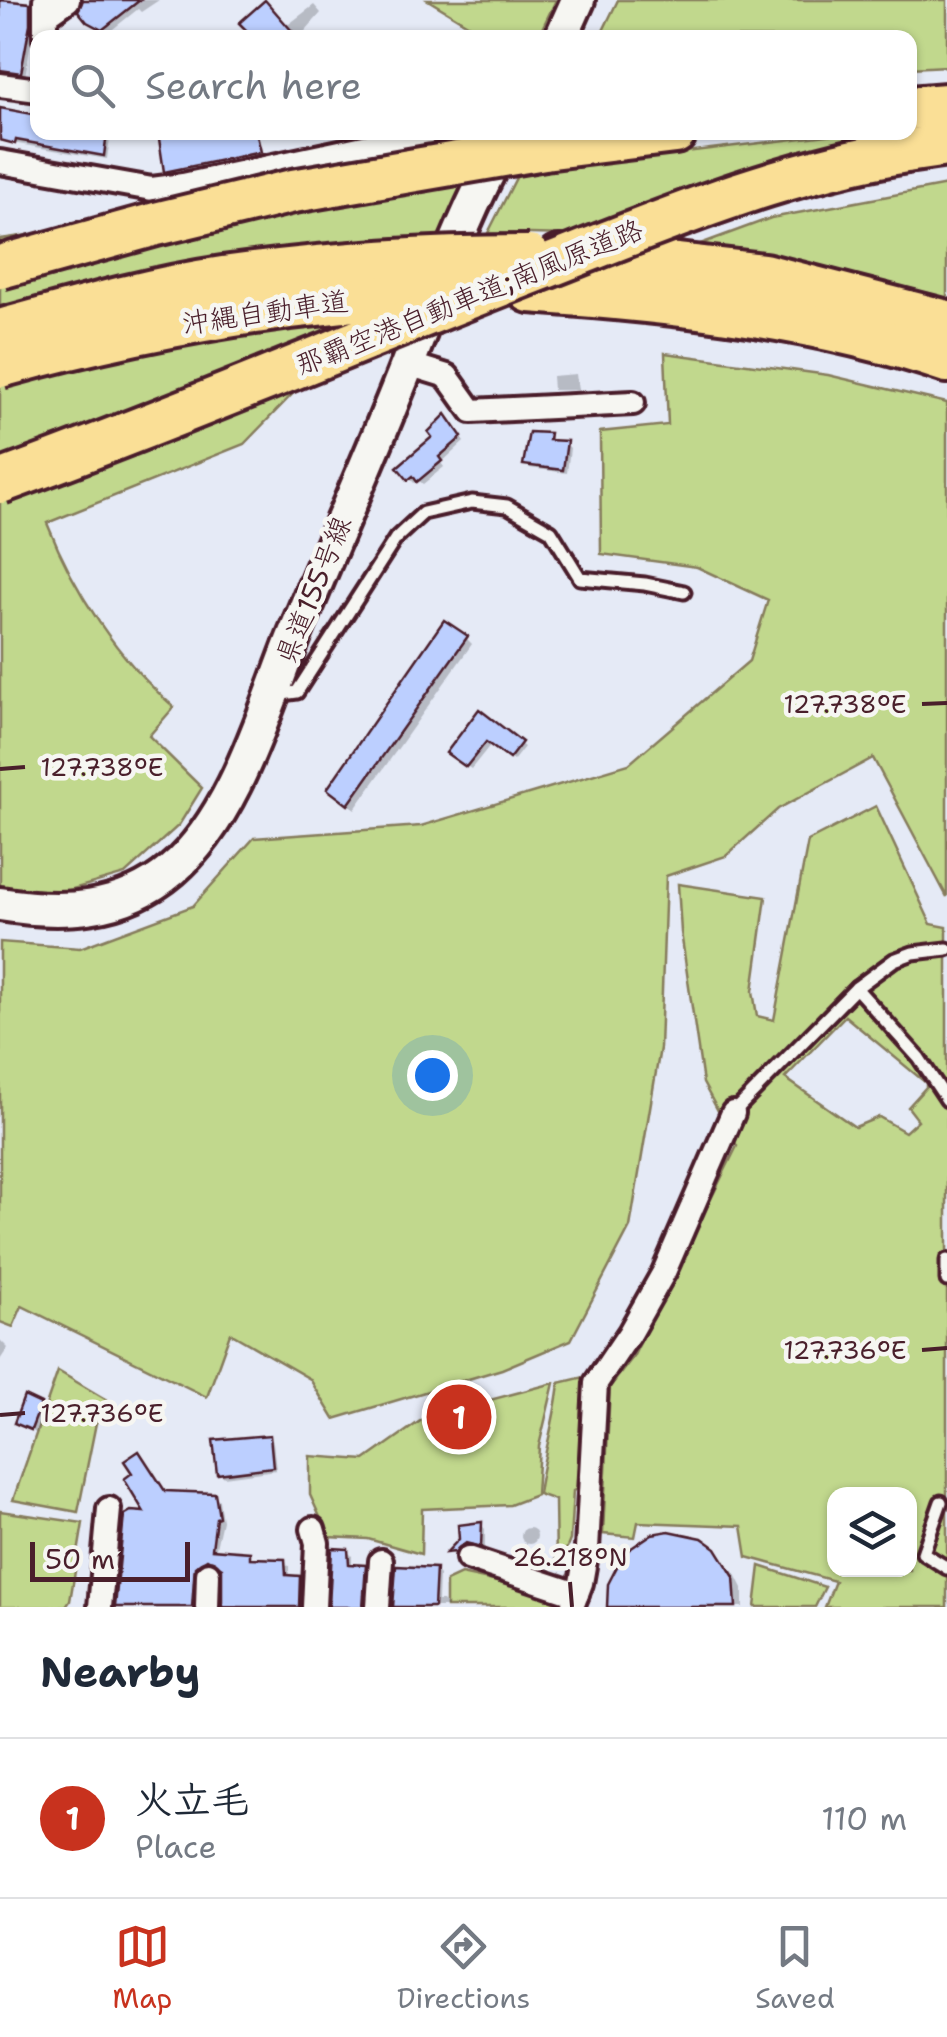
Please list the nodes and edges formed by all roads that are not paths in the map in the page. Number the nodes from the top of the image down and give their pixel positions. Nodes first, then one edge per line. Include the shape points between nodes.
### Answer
1 (68, 0) edge
2 (578, 0) edge
3 (45, 18) edge
4 (564, 30) edge
5 (0, 85) edge
6 (30, 89) edge
7 (947, 105) edge
8 (917, 107) edge
9 (369, 140) edge
10 (527, 140) edge
11 (947, 144) edge
12 (0, 162) edge
13 (0, 267) edge
14 (530, 274) junction
15 (947, 322) edge
16 (0, 332) edge
17 (947, 362) edge
18 (408, 364) junction
19 (0, 366) edge
20 (633, 403) dead end
21 (0, 482) edge
22 (684, 592) dead end
23 (271, 694) junction
24 (0, 904) edge
25 (947, 950) edge
26 (856, 988) junction
27 (947, 1100) edge
28 (733, 1114) joint
29 (947, 1260) edge
30 (947, 1280) edge
31 (941, 1502) dead end
32 (109, 1509) dead end
33 (313, 1529) dead end
34 (468, 1558) dead end
35 (381, 1560) dead end
36 (947, 1568) edge
37 (208, 1574) dead end
38 (575, 1601) edge
39 (100, 1607) edge
40 (207, 1607) edge
41 (314, 1607) edge
42 (378, 1607) edge

1 - 3 street
2 - 4 main road
5 - 6 street
7 - 8 highway
9 - 12 street via 152,189
10 - 13 highway, bridge via 156,224
10 - 18 main road, 県道155号線 via 464,223
11 - 21 highway, 那覇空港自動車道;南風原道路, bridge via 860,158 679,214
14 - 15 highway, 沖縄自動車道 via 678,265 764,275
14 - 16 highway, 沖縄自動車道, bridge via 377,262 222,278
14 - 17 highway, 沖縄自動車道 via 626,298 790,322
14 - 19 highway, 沖縄自動車道, bridge via 188,321
18 - 20 street via 448,376 472,411
18 - 23 main road, 県道155号線
22 - 23 lane via 580,578 551,531 506,506 441,507 422,512 396,538 296,692
23 - 24 main road, 県道155号線 via 215,817 163,877 116,902 86,909
25 - 26 lane via 894,960
26 - 27 lane
26 - 28 lane
28 - 38 street via 664,1272 596,1383 589,1530
29 - 30 lane
31 - 36 lane via 923,1553
32 - 39 street
33 - 41 street
34 - 38 street
35 - 42 street
37 - 40 street

